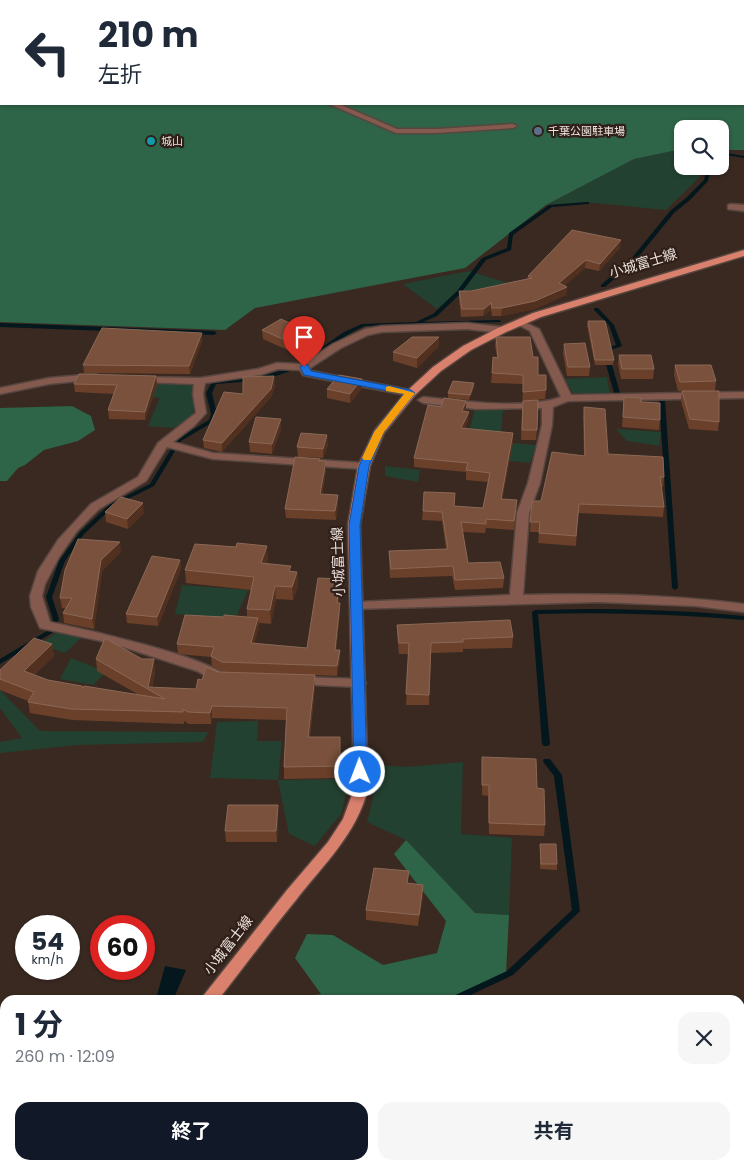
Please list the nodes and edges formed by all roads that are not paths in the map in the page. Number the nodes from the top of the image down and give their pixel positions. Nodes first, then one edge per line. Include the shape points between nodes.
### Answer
1 (335, 105) edge
2 (513, 126) dead end
3 (731, 207) dead end
4 (744, 208) edge
5 (744, 252) edge
6 (520, 323) junction
7 (502, 330) junction
8 (304, 367) junction
9 (101, 377) edge
10 (131, 378) edge
11 (200, 381) junction
12 (0, 391) edge
13 (411, 393) junction
14 (744, 395) edge
15 (567, 398) junction
16 (423, 400) dead end
17 (548, 405) junction
18 (165, 443) junction
19 (364, 466) junction
20 (516, 599) junction
21 (358, 606) junction
22 (744, 608) edge
23 (239, 678) edge
24 (289, 680) edge
25 (359, 683) junction
26 (212, 995) edge

1 - 2 street via 396,130
3 - 4 street
5 - 6 main road, 小城富士線
6 - 7 main road, 小城富士線
6 - 15 street via 534,329
7 - 8 street via 467,326 365,332
7 - 13 main road, 小城富士線 via 467,348
8 - 11 street via 277,366 260,372
8 - 13 street via 307,373
9 - 12 street via 49,381
10 - 11 street
11 - 18 street via 201,412 193,424
13 - 19 main road, 小城富士線 via 379,432
14 - 15 street
15 - 17 street
16 - 17 street via 476,406
17 - 20 street via 547,426 534,483 523,513
18 - 19 street via 213,456
18 - 23 street via 144,478 131,488 105,499 76,526 50,558 36,597 45,625 113,639 202,668 220,678
19 - 21 main road, 小城富士線 via 354,525
20 - 21 street
20 - 22 street via 611,597 698,601
21 - 25 main road, 小城富士線
24 - 25 street
25 - 26 main road, 小城富士線 via 361,789 357,808 347,829

